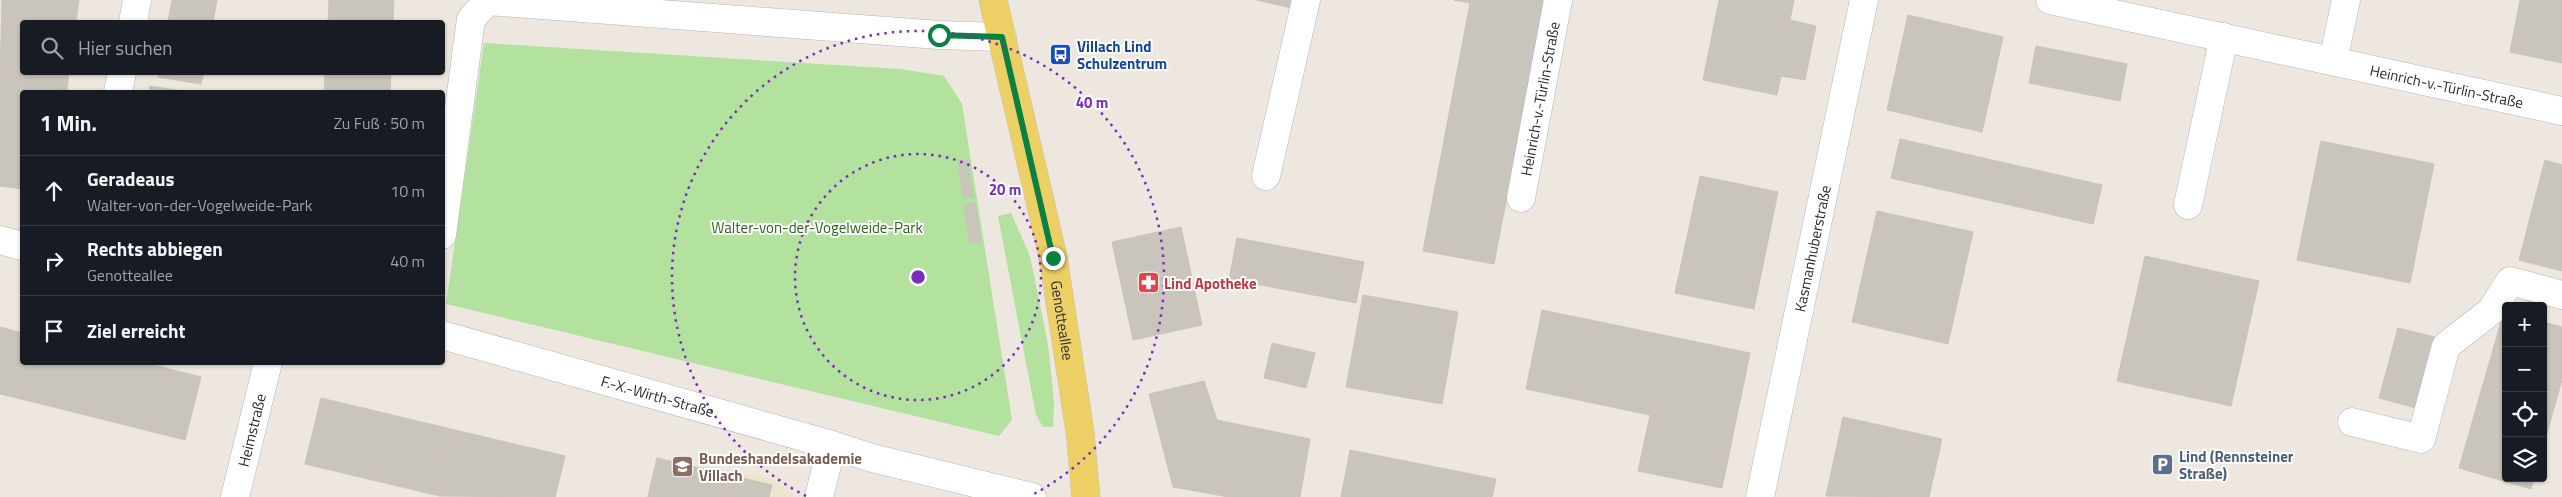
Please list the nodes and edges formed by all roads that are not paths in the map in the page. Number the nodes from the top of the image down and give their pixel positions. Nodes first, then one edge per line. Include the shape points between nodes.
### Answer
1 (137, 0) edge
2 (993, 0) edge
3 (1306, 0) edge
4 (1558, 0) edge
5 (1864, 0) edge
6 (2050, 0) edge
7 (2346, 0) edge
8 (2118, 7) edge
9 (132, 20) edge
10 (1002, 37) junction
11 (2224, 37) junction
12 (2333, 60) junction
13 (121, 75) edge
14 (118, 90) edge
15 (2562, 111) edge
16 (1266, 176) dead end
17 (1521, 198) dead end
18 (2188, 205) dead end
19 (445, 213) edge
20 (0, 240) edge
21 (20, 245) edge
22 (2562, 295) edge
23 (445, 336) edge
24 (267, 365) edge
25 (2352, 422) dead end
26 (832, 445) junction
27 (235, 497) edge
28 (819, 497) edge
29 (1032, 497) edge
30 (1086, 497) edge
31 (1760, 497) edge

1 - 9 street
2 - 10 main road, Genotteallee
3 - 16 street
4 - 17 street, Heinrich-v.-Türlin-Straße
5 - 31 street, Kasmanhuberstraße
6 - 8 street, Heinrich-v.-Türlin-Straße
7 - 12 street
8 - 11 street, Heinrich-v.-Türlin-Straße
10 - 19 street via 488,1 471,19
10 - 30 main road, Genotteallee via 1053,258 1080,432
11 - 12 street, Heinrich-v.-Türlin-Straße
11 - 18 street
12 - 15 street, Heinrich-v.-Türlin-Straße
13 - 14 street
20 - 21 street
22 - 25 street via 2510,281 2491,311 2446,346 2421,439
23 - 26 street, F.-X.-Wirth-Straße
24 - 27 street, Heimstraße
26 - 28 street
26 - 29 street, F.-X.-Wirth-Straße via 872,458

